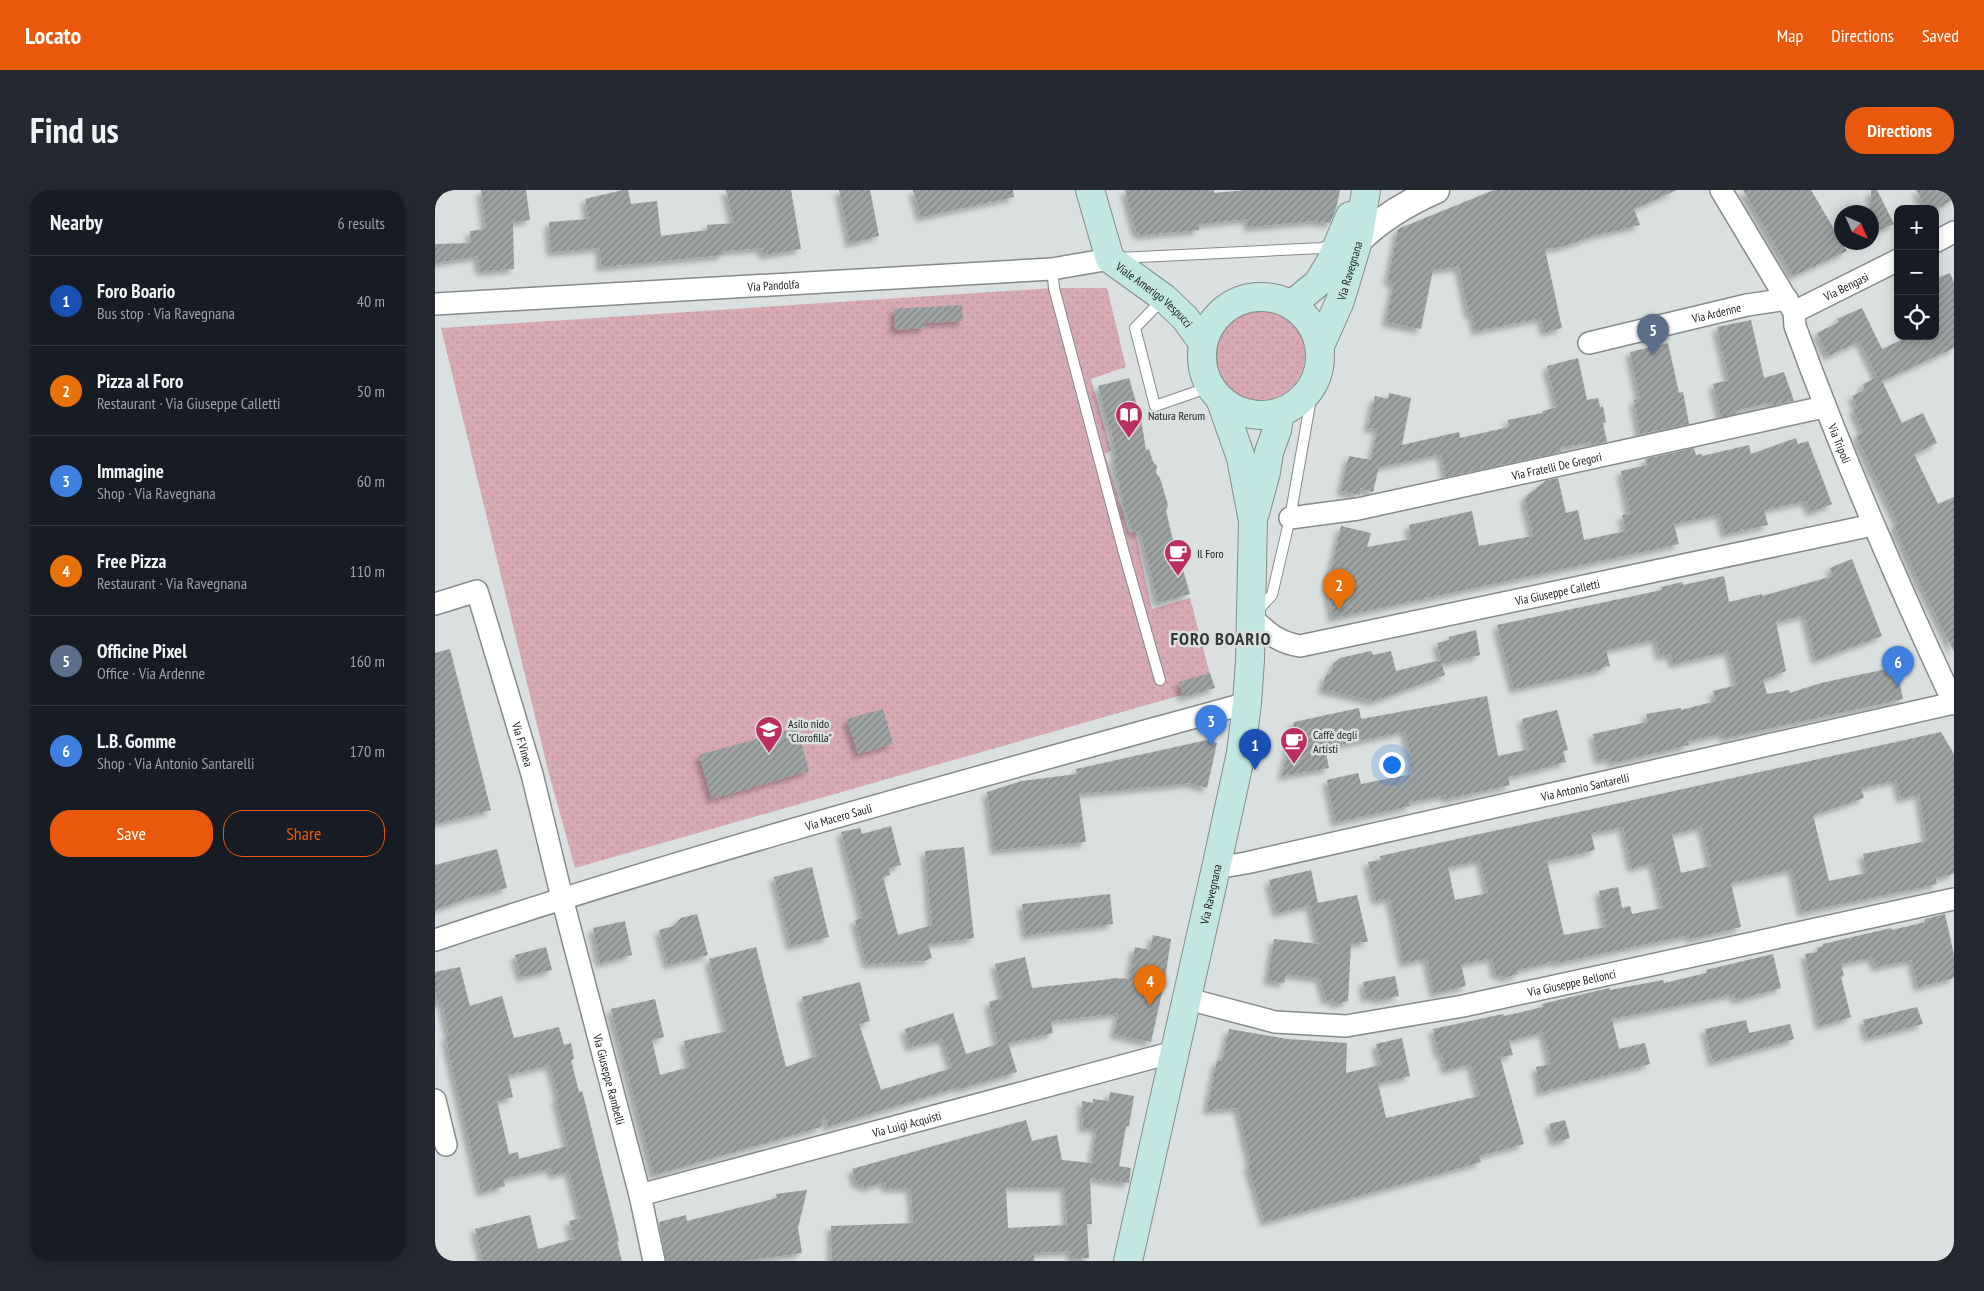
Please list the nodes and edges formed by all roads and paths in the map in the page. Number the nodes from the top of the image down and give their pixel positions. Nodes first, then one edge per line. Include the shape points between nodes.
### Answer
1 (1090, 190) edge
2 (1364, 190) edge
3 (1436, 190) edge
4 (1721, 190) edge
5 (1954, 232) edge
6 (1349, 240) junction
7 (1939, 240) edge
8 (1110, 259) junction
9 (1894, 262) edge
10 (1052, 269) junction
11 (1164, 298) junction
12 (435, 304) edge
13 (1291, 305) junction
14 (1791, 306) junction
15 (1203, 343) junction
16 (1589, 344) dead end
17 (1320, 346) junction
18 (1313, 387) junction
19 (1215, 394) junction
20 (1824, 407) junction
21 (1280, 413) junction
22 (1290, 518) junction
23 (1253, 521) junction
24 (1873, 525) junction
25 (435, 604) edge
26 (1251, 617) junction
27 (1160, 680) dead end
28 (1247, 703) junction
29 (1954, 704) edge
30 (1216, 868) junction
31 (562, 898) junction
32 (1954, 899) edge
33 (435, 940) edge
34 (1188, 999) junction
35 (1174, 1052) junction
36 (435, 1100) edge
37 (446, 1145) dead end
38 (640, 1195) junction
39 (654, 1261) edge
40 (1128, 1261) edge

1 - 8 main road, Viale Amerigo Vespucci
2 - 6 main road, Via Ravegnana
3 - 6 street via 1405,204 1371,229
4 - 14 street, Via Tripoli
5 - 7 street
6 - 8 lane via 1322,248
6 - 13 main road, Via Ravegnana via 1318,283
6 - 17 main road, Via Ravegnana via 1340,301
8 - 10 street, Via Pandolfa
8 - 11 main road, Viale Amerigo Vespucci
9 - 14 street, Via Bengasi
10 - 12 street, Via Pandolfa
10 - 27 lane via 1056,297
11 - 15 main road, Viale Amerigo Vespucci via 1185,318
11 - 19 lane via 1135,328 1155,406
13 - 15 main road via 1263,297 1235,303 1213,321
13 - 17 main road via 1315,330
14 - 16 street, Via Ardenne via 1747,305
14 - 20 street, Via Tripoli
15 - 19 main road via 1202,366
17 - 18 main road via 1321,360
18 - 21 main road via 1293,407
18 - 22 lane
19 - 21 main road via 1234,410 1249,415
19 - 23 main road, Via Ravegnana via 1241,458
20 - 22 street, Via Fratelli De Gregori via 1358,509
20 - 24 street, Via Tripoli
21 - 23 main road, Via Ravegnana
22 - 26 lane via 1272,595
23 - 26 main road, Via Ravegnana
24 - 26 street, Via Giuseppe Calletti via 1300,646 1285,644
24 - 29 street, Via Tripoli
25 - 31 street, Via F.Vinea via 477,591 532,774
26 - 28 main road, Via Ravegnana
28 - 30 main road, Via Ravegnana via 1241,753
28 - 31 street, Via Macero Sauli via 938,788
29 - 30 street, Via Antonio Santarelli
30 - 34 main road, Via Ravegnana
31 - 33 street, Via Macero Sauli
31 - 38 street, Via Giuseppe Rambelli
32 - 34 street, Via Giuseppe Bellonci via 1463,1006 1346,1026 1275,1022
34 - 35 main road, Via Ravegnana
35 - 38 street, Via Luigi Acquisti
35 - 40 main road, Via Ravegnana
36 - 37 street
38 - 39 street, Via Giuseppe Rambelli

